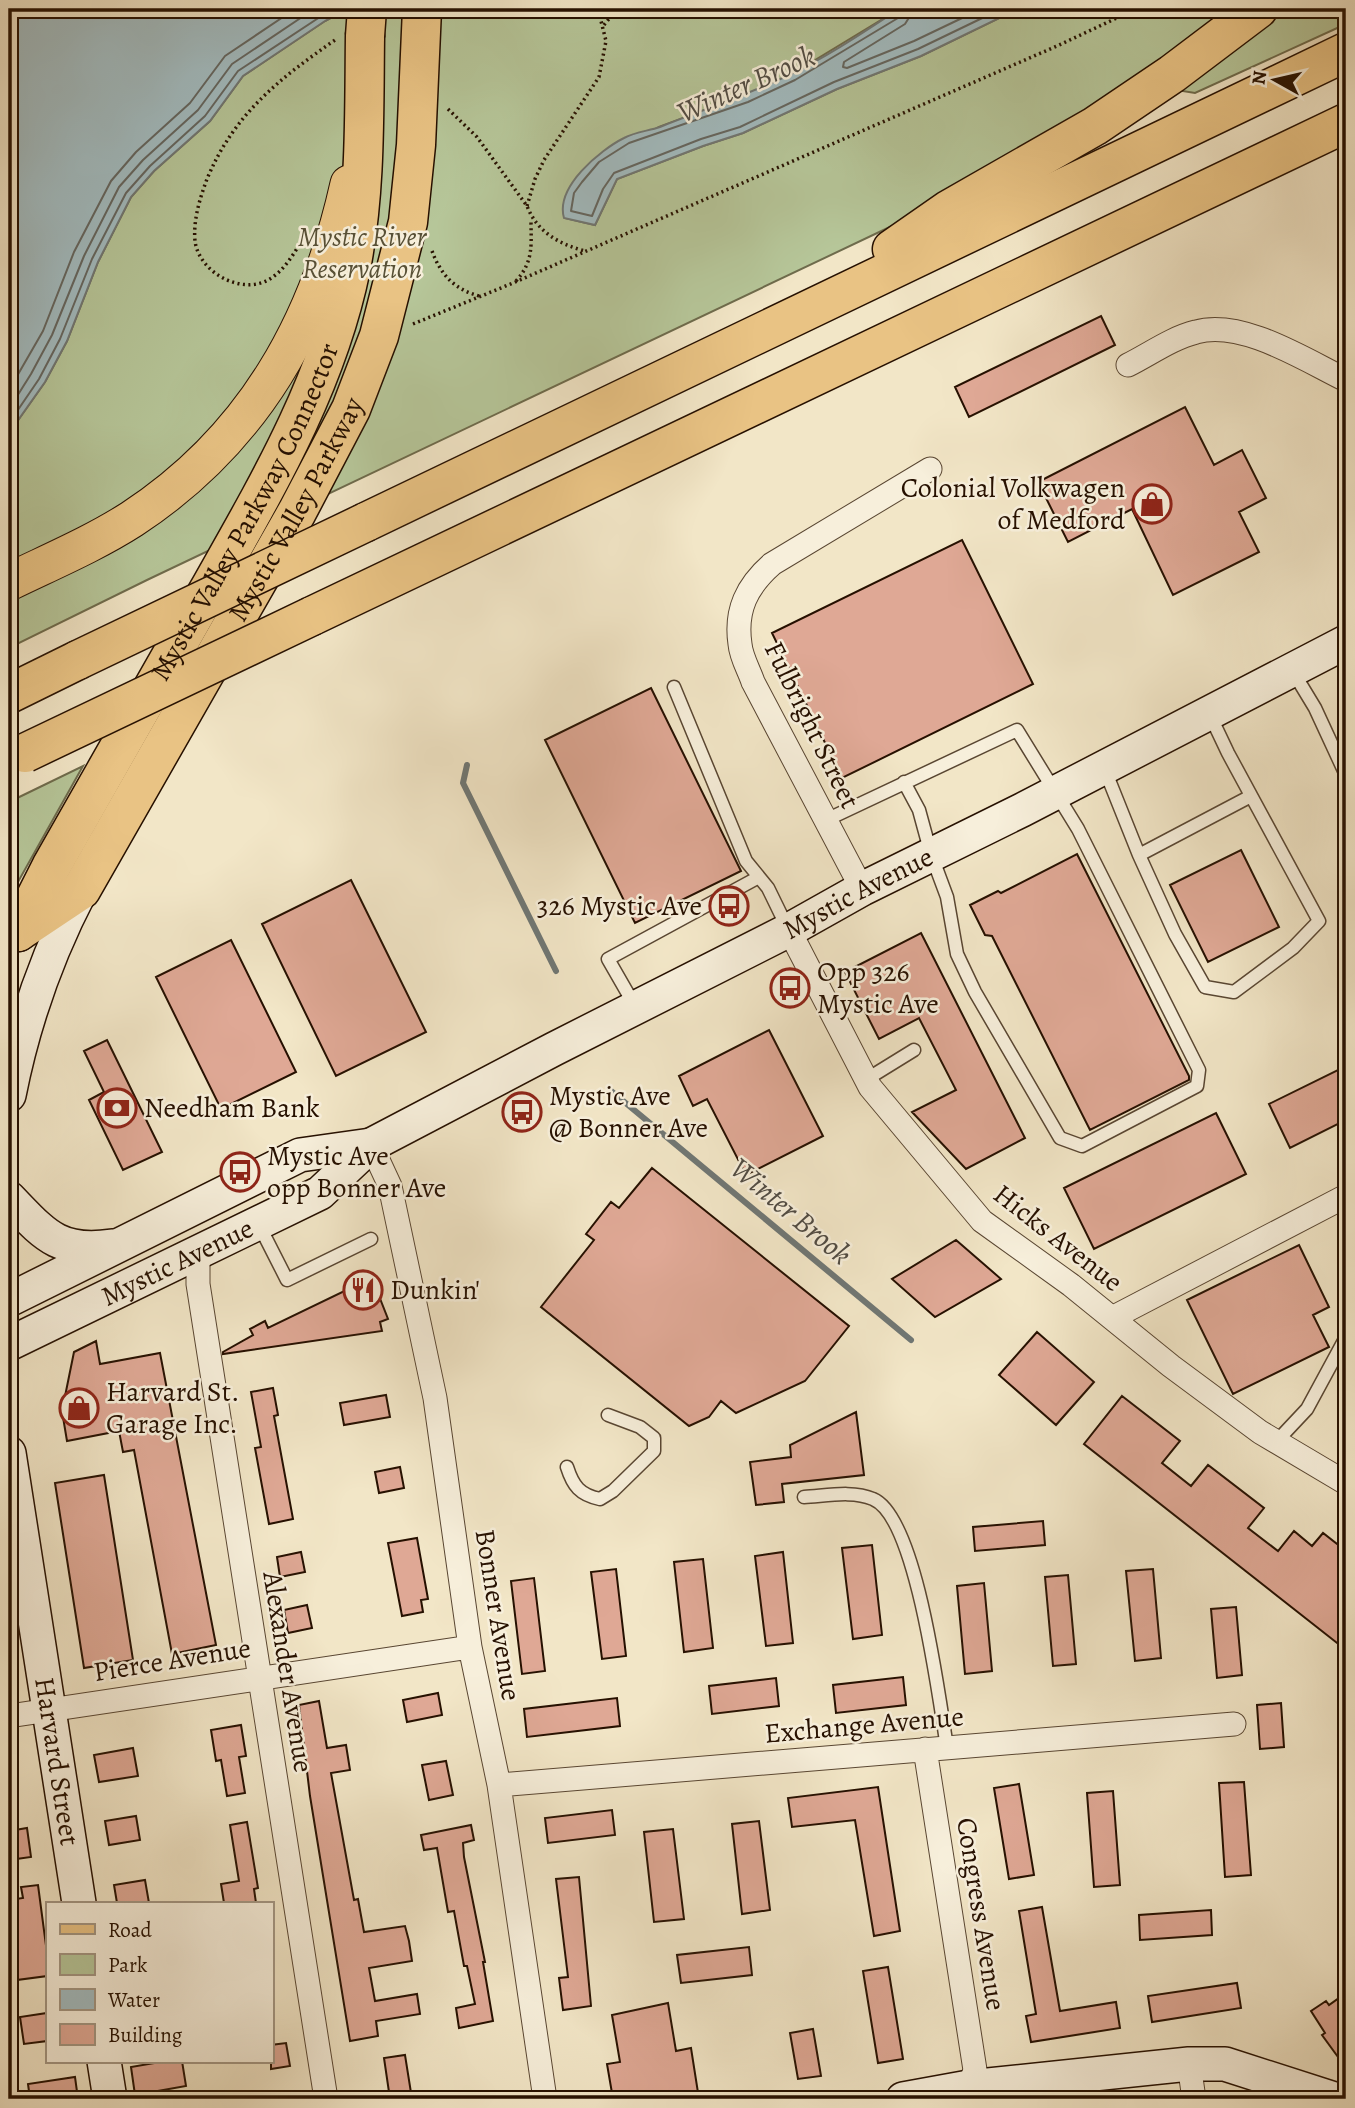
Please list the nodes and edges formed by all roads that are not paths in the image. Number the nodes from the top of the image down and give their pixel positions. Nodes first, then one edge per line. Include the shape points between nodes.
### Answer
1 (422, 9) edge
2 (1258, 9) edge
3 (357, 28) edge
4 (1346, 52) edge
5 (1346, 123) edge
6 (806, 311) junction
7 (1128, 365) dead end
8 (1346, 380) edge
9 (930, 469) dead end
10 (9, 582) edge
11 (1346, 642) edge
12 (1292, 670) junction
13 (674, 687) dead end
14 (9, 694) edge
15 (1209, 712) junction
16 (17, 757) edge
17 (1103, 766) junction
18 (1346, 775) edge
19 (904, 782) junction
20 (1056, 792) junction
21 (1251, 796) junction
22 (825, 820) junction
23 (931, 854) junction
24 (1139, 855) junction
25 (759, 877) junction
26 (862, 889) junction
27 (81, 890) junction
28 (789, 930) junction
29 (12, 941) edge
30 (636, 1007) junction
31 (914, 1050) dead end
32 (867, 1079) junction
33 (9, 1095) edge
34 (371, 1145) junction
35 (9, 1198) edge
36 (1345, 1198) edge
37 (258, 1222) junction
38 (371, 1239) dead end
39 (118, 1246) junction
40 (198, 1253) junction
41 (9, 1300) edge
42 (1112, 1318) junction
43 (1346, 1337) edge
44 (9, 1345) edge
45 (608, 1415) dead end
46 (1276, 1442) junction
47 (9, 1453) edge
48 (567, 1467) dead end
49 (1346, 1483) edge
50 (804, 1497) dead end
51 (470, 1647) junction
52 (259, 1677) junction
53 (49, 1709) junction
54 (9, 1716) edge
55 (1234, 1724) dead end
56 (936, 1748) junction
57 (499, 1785) junction
58 (79, 1902) edge
59 (104, 2062) edge
60 (1189, 2064) junction
61 (1346, 2092) edge
62 (971, 2093) edge
63 (110, 2099) edge
64 (326, 2099) edge
65 (545, 2099) edge
66 (903, 2099) edge
67 (1194, 2099) edge
68 (1336, 2099) edge

1 - 27 highway, Mystic Valley Parkway via 413,183 400,260 366,374 334,444
2 - 6 highway via 1132,101 948,210
3 - 10 main road via 358,135 337,234 306,318 269,382 230,433 165,495 114,530
3 - 29 highway, Mystic Valley Parkway Connector via 362,169 357,232 341,307 317,382 268,485
4 - 6 highway
5 - 16 highway, bridge
6 - 14 highway, bridge
7 - 8 street via 1181,337 1222,330 1265,341
9 - 22 street, Fulbright Street via 772,564 744,600 740,647
11 - 12 main road, Mystic Avenue
12 - 15 main road, Mystic Avenue
12 - 18 lane
13 - 25 lane via 746,861
15 - 17 main road, Mystic Avenue
15 - 21 lane
17 - 20 main road, Mystic Avenue
17 - 24 lane
19 - 20 lane via 1017,730
19 - 22 lane
19 - 23 lane via 919,810
20 - 23 main road, Mystic Avenue
20 - 23 lane via 1199,1070 1197,1086 1082,1146 1060,1138 975,992 957,954 947,897
21 - 24 lane
21 - 24 lane via 1319,921 1293,948 1234,992 1205,987
22 - 26 street, Fulbright Street
23 - 26 main road, Mystic Avenue
25 - 28 lane
25 - 30 lane via 608,959
26 - 28 main road, Mystic Avenue
27 - 29 highway, Mystic Valley Parkway
27 - 33 main road via 38,988
28 - 30 main road, Mystic Avenue
28 - 32 street, Hicks Avenue
30 - 34 main road, Mystic Avenue
31 - 32 lane
32 - 42 street, Hicks Avenue via 982,1221
34 - 37 main road, Mystic Avenue via 320,1193
34 - 39 main road, Mystic Avenue via 300,1155
34 - 51 street, Bonner Avenue via 390,1186 435,1398
35 - 39 main road via 58,1243 93,1249
36 - 42 street
37 - 38 lane via 287,1280
37 - 40 main road, Mystic Avenue
39 - 41 main road, Mystic Avenue
40 - 44 main road, Mystic Avenue
40 - 52 street, Alexander Avenue via 198,1284
42 - 46 street, Hicks Avenue
43 - 46 lane via 1307,1409
45 - 48 lane via 640,1427 654,1438 654,1451 600,1499 585,1496 573,1485
46 - 49 street, Hicks Avenue
47 - 53 main road, Harvard Street
50 - 56 lane via 850,1494 873,1498 889,1509 919,1584
51 - 52 street, Pierce Avenue
51 - 57 street, Bonner Avenue
52 - 53 street, Pierce Avenue
52 - 64 street, Alexander Avenue
53 - 54 street, Pierce Avenue
53 - 58 main road, Harvard Street
55 - 56 street, Exchange Avenue
56 - 57 street, Exchange Avenue
56 - 62 street, Congress Avenue via 975,2070
57 - 65 street, Bonner Avenue
59 - 63 main road
60 - 62 main road
60 - 67 street
60 - 68 main road via 1225,2064
61 - 68 street
62 - 66 main road

